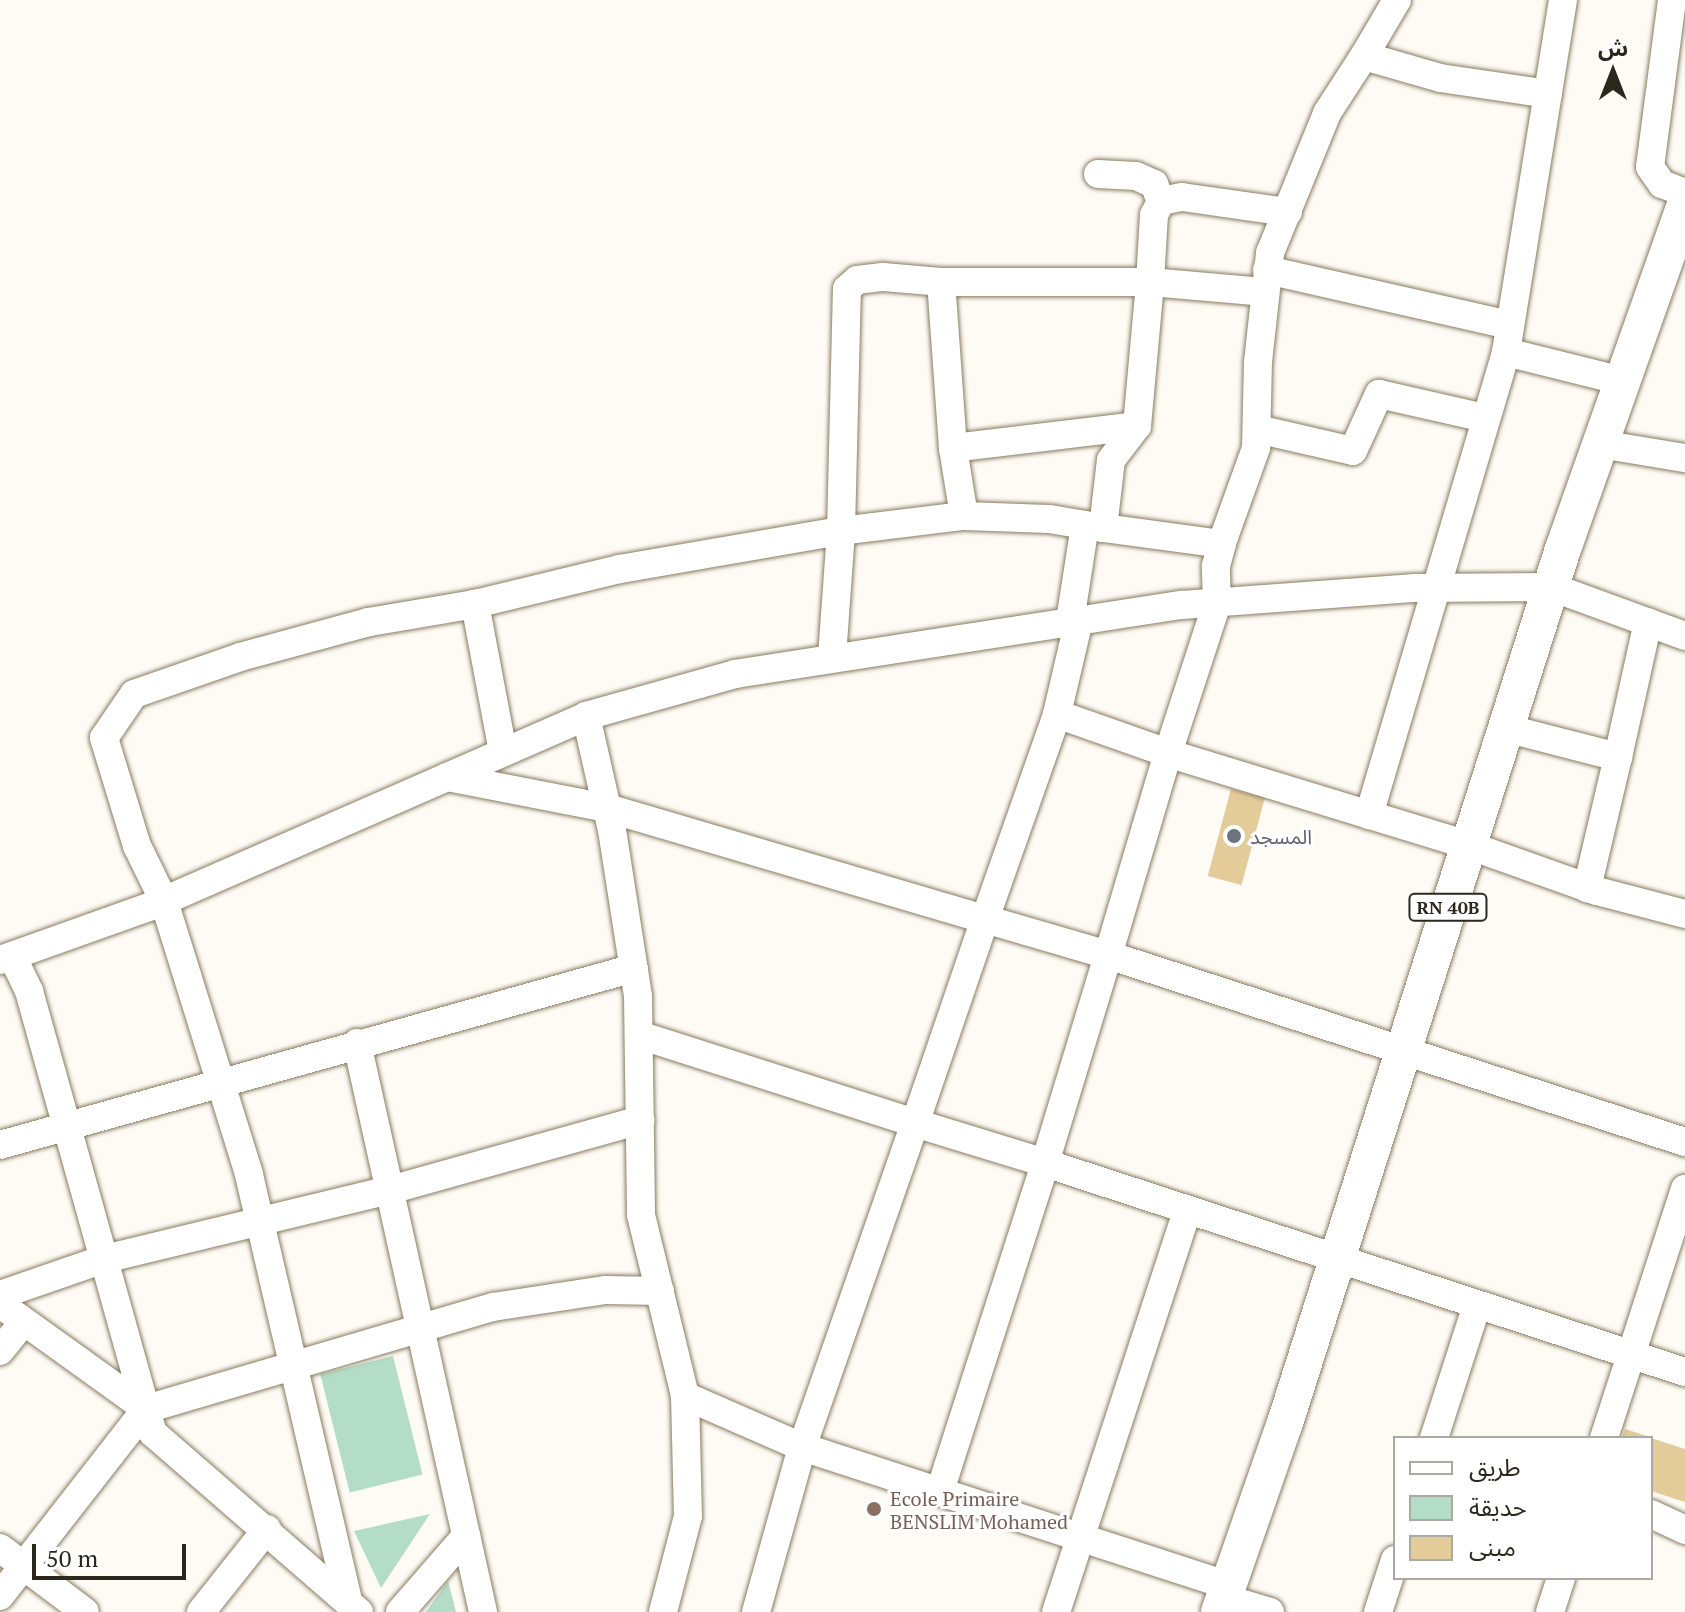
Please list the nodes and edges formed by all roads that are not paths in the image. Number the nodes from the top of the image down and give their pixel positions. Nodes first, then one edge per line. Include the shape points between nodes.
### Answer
1 (1397, 0) edge
2 (1563, 0) edge
3 (1672, 0) edge
4 (1364, 56) junction
5 (1548, 94) junction
6 (1098, 174) dead end
7 (1685, 193) edge
8 (1161, 201) junction
9 (1685, 205) edge
10 (1288, 212) junction
11 (1673, 275) edge
12 (1266, 281) junction
13 (941, 282) junction
14 (1150, 282) junction
15 (1508, 338) junction
16 (1622, 381) junction
17 (1485, 418) junction
18 (1137, 426) junction
19 (1257, 429) junction
20 (1600, 444) junction
21 (953, 448) junction
22 (1685, 458) edge
23 (964, 516) junction
24 (1094, 527) junction
25 (841, 531) junction
26 (1222, 544) junction
27 (1551, 587) junction
28 (1434, 588) junction
29 (1217, 603) junction
30 (475, 604) junction
31 (1074, 621) junction
32 (1648, 622) junction
33 (1685, 636) edge
34 (832, 657) junction
35 (1057, 714) junction
36 (586, 716) junction
37 (1505, 728) junction
38 (503, 752) junction
39 (1168, 753) junction
40 (1618, 757) junction
41 (447, 777) junction
42 (607, 808) junction
43 (1369, 815) junction
44 (1468, 845) junction
45 (1587, 888) junction
46 (164, 901) junction
47 (1685, 914) edge
48 (985, 919) junction
49 (1108, 955) junction
50 (6, 958) edge
51 (634, 968) junction
52 (639, 1035) junction
53 (357, 1043) junction
54 (1402, 1053) junction
55 (220, 1083) junction
56 (640, 1120) junction
57 (915, 1123) junction
58 (67, 1125) junction
59 (1685, 1142) edge
60 (0, 1145) edge
61 (1045, 1163) junction
62 (1685, 1189) edge
63 (390, 1190) junction
64 (1187, 1211) junction
65 (260, 1220) junction
66 (104, 1259) junction
67 (1336, 1261) junction
68 (660, 1291) junction
69 (0, 1295) edge
70 (0, 1304) edge
71 (1477, 1305) junction
72 (24, 1321) junction
73 (420, 1330) junction
74 (0, 1351) edge
75 (1631, 1353) junction
76 (294, 1368) junction
77 (1685, 1372) edge
78 (685, 1396) junction
79 (146, 1409) junction
80 (1435, 1436) edge
81 (1605, 1436) edge
82 (802, 1447) junction
83 (940, 1491) junction
84 (1653, 1515) edge
85 (267, 1529) junction
86 (1685, 1530) edge
87 (466, 1536) junction
88 (1082, 1537) junction
89 (0, 1548) edge
90 (23, 1566) junction
91 (1393, 1566) edge
92 (1560, 1580) edge
93 (0, 1596) edge
94 (1223, 1598) edge
95 (353, 1604) edge
96 (85, 1612) edge
97 (201, 1612) edge
98 (400, 1612) edge
99 (483, 1612) edge
100 (663, 1612) edge
101 (756, 1612) edge
102 (1056, 1612) edge
103 (1270, 1612) edge
104 (1378, 1612) edge
105 (1550, 1612) edge

1 - 4 street
2 - 5 street
3 - 7 street via 1650,167 1662,184
4 - 5 street via 1440,78
4 - 10 street via 1327,113
5 - 15 street
6 - 8 street via 1136,176 1154,184
8 - 10 street via 1182,197
8 - 14 street via 1154,215
9 - 11 main road, RN 40B
10 - 12 street
11 - 16 main road, RN 40B
12 - 14 street
12 - 15 street
12 - 19 street
13 - 14 street
13 - 21 street
13 - 25 street via 883,277 857,280 847,289
14 - 18 street
15 - 16 street
15 - 17 street
16 - 20 main road, RN 40B
17 - 19 street via 1379,394 1353,451
17 - 28 street
18 - 21 street
18 - 24 street via 1111,460
19 - 26 street via 1256,448
20 - 22 street
20 - 27 main road, RN 40B
21 - 23 street
23 - 24 street
23 - 25 street
24 - 26 street
24 - 31 street
25 - 30 street via 620,569
25 - 34 street
26 - 29 street
27 - 28 street
27 - 32 street
27 - 37 main road, RN 40B
28 - 29 street
28 - 43 street
29 - 31 street
29 - 39 street
30 - 38 street
30 - 46 street via 369,622 240,657 134,694 104,738 137,846
31 - 34 street
31 - 35 street
32 - 33 street
32 - 40 street
34 - 36 street via 722,678
35 - 39 street
35 - 48 street
36 - 38 street
36 - 42 street
37 - 40 street
37 - 44 main road, RN 40B
38 - 41 street
39 - 43 street
39 - 49 street
40 - 45 street
41 - 42 street
41 - 46 street
42 - 48 street
42 - 51 street
43 - 44 street
44 - 45 street
44 - 54 main road, RN 40B
45 - 47 street
46 - 50 street
46 - 55 street
48 - 49 street
48 - 57 street
49 - 54 street
49 - 61 street
50 - 58 street via 29,991
51 - 52 street
51 - 53 street
52 - 56 street
52 - 57 street
53 - 55 street
53 - 63 street
54 - 59 street
54 - 67 main road, RN 40B
55 - 58 street
55 - 65 street
56 - 63 street
56 - 68 street via 641,1215
57 - 61 street
57 - 82 street
58 - 60 street
58 - 66 street
61 - 64 street
61 - 83 street
62 - 75 street
63 - 65 street
63 - 73 street
64 - 67 street
64 - 88 street
65 - 66 street
65 - 76 street
66 - 69 street
66 - 79 street
67 - 71 street
67 - 94 main road, RN 40B
68 - 73 street via 606,1290 493,1307
68 - 78 street
70 - 72 street
71 - 75 street
71 - 80 street
72 - 74 street
72 - 79 street
73 - 76 street
73 - 87 street
75 - 77 street
75 - 81 street
76 - 79 street
76 - 95 street
78 - 82 street
78 - 100 street via 688,1516
79 - 85 street via 153,1433
79 - 90 street
82 - 83 street
82 - 101 street
83 - 88 street
84 - 86 street
85 - 95 street
85 - 97 street
87 - 98 street
87 - 99 street
88 - 94 street
88 - 102 street
89 - 90 street
90 - 93 street
90 - 96 street
91 - 104 street
92 - 105 street
94 - 103 street

